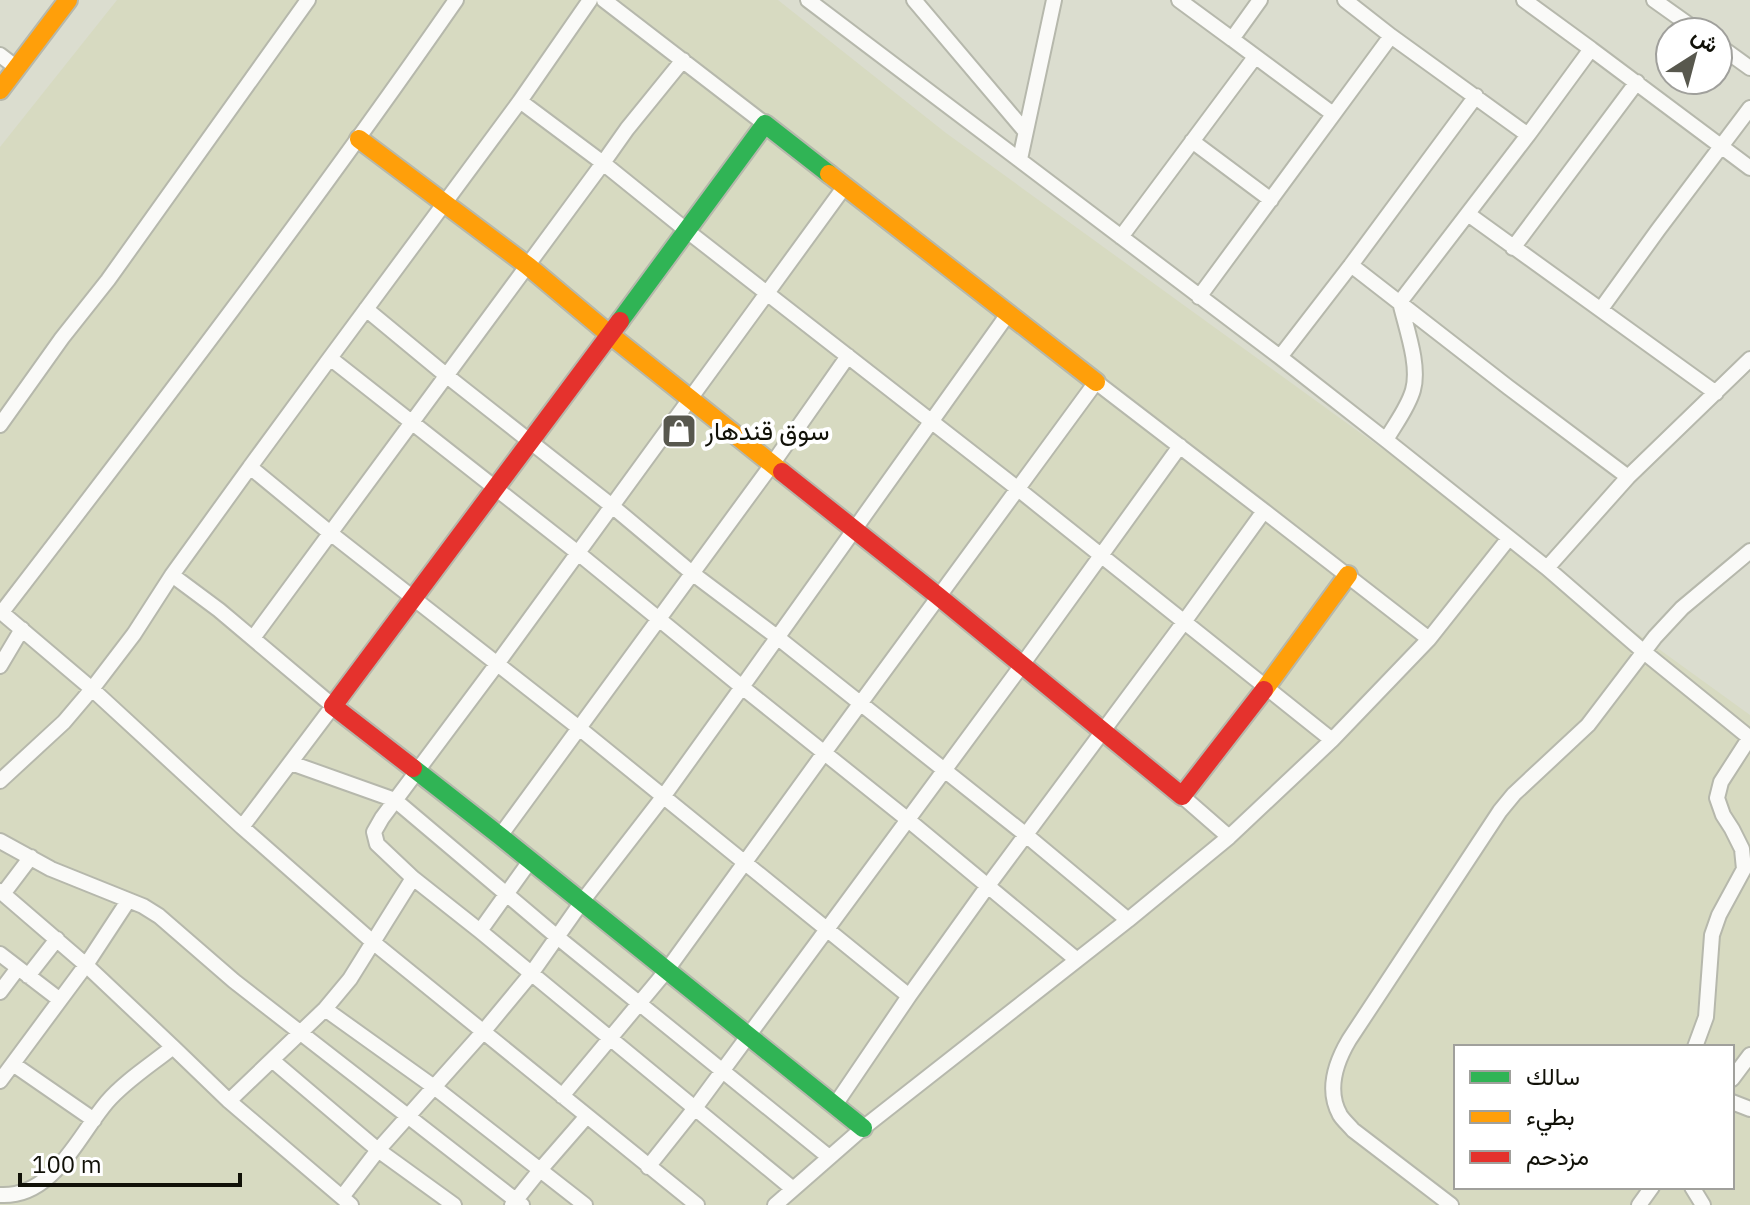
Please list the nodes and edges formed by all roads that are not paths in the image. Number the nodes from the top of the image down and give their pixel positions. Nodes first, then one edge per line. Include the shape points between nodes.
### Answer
1 (68, 0) edge
2 (308, 0) edge
3 (456, 0) edge
4 (590, 0) edge
5 (604, 0) edge
6 (808, 0) edge
7 (914, 0) edge
8 (1054, 0) edge
9 (1179, 0) edge
10 (1260, 0) edge
11 (1345, 0) edge
12 (1524, 0) edge
13 (1654, 0) edge
14 (1676, 16) edge
15 (1391, 36) junction
16 (1232, 39) junction
17 (1591, 49) junction
18 (0, 55) edge
19 (1255, 57) junction
20 (683, 60) junction
21 (17, 68) junction
22 (1637, 82) junction
23 (0, 90) edge
24 (1476, 96) junction
25 (520, 101) junction
26 (1750, 108) edge
27 (1333, 114) junction
28 (765, 124) junction
29 (1025, 131) junction
30 (1528, 135) junction
31 (359, 139) junction
32 (1192, 141) junction
33 (1721, 146) junction
34 (1020, 159) junction
35 (603, 163) junction
36 (1750, 168) edge
37 (845, 186) junction
38 (1271, 200) junction
39 (445, 203) junction
40 (1468, 214) junction
41 (686, 230) junction
42 (1121, 237) junction
43 (1513, 248) junction
44 (1351, 265) junction
45 (528, 266) junction
46 (767, 293) junction
47 (1199, 297) junction
48 (1400, 302) junction
49 (366, 309) junction
50 (1601, 309) junction
51 (1008, 314) junction
52 (609, 334) junction
53 (848, 356) junction
54 (1280, 357) junction
55 (330, 358) junction
56 (1750, 359) edge
57 (447, 376) junction
58 (1096, 382) junction
59 (1716, 393) junction
60 (690, 397) junction
61 (931, 422) junction
62 (412, 423) junction
63 (0, 425) edge
64 (1386, 440) junction
65 (531, 442) junction
66 (1180, 446) junction
67 (773, 463) junction
68 (250, 467) junction
69 (1628, 477) junction
70 (497, 488) junction
71 (1018, 489) junction
72 (612, 506) junction
73 (1264, 511) junction
74 (854, 529) junction
75 (329, 532) junction
76 (1509, 538) junction
77 (1750, 551) edge
78 (578, 553) junction
79 (1100, 555) junction
80 (1547, 568) junction
81 (692, 573) junction
82 (172, 575) junction
83 (1348, 575) junction
84 (938, 596) junction
85 (414, 598) junction
86 (1, 612) edge
87 (658, 620) junction
88 (1184, 622) junction
89 (22, 629) junction
90 (777, 637) junction
91 (253, 638) junction
92 (1429, 639) junction
93 (1644, 652) junction
94 (497, 664) junction
95 (1022, 665) junction
96 (0, 666) edge
97 (742, 687) junction
98 (1266, 688) junction
99 (92, 689) junction
100 (861, 702) junction
101 (333, 706) junction
102 (579, 728) junction
103 (1104, 731) junction
104 (1750, 738) edge
105 (1332, 740) junction
106 (824, 753) junction
107 (291, 763) junction
108 (943, 770) junction
109 (417, 772) junction
110 (0, 781) edge
111 (1182, 796) junction
112 (663, 797) junction
113 (395, 800) junction
114 (907, 819) junction
115 (242, 827) junction
116 (1026, 835) junction
117 (500, 836) junction
118 (1229, 837) junction
119 (0, 841) edge
120 (31, 857) junction
121 (530, 861) junction
122 (745, 861) junction
123 (413, 878) junction
124 (987, 887) junction
125 (507, 894) junction
126 (3, 897) edge
127 (128, 901) junction
128 (581, 903) junction
129 (1128, 920) junction
130 (827, 928) junction
131 (480, 931) junction
132 (556, 936) junction
133 (57, 939) junction
134 (374, 943) junction
135 (0, 954) edge
136 (1077, 960) junction
137 (86, 965) junction
138 (667, 970) junction
139 (23, 972) junction
140 (531, 974) junction
141 (0, 992) edge
142 (909, 996) junction
143 (60, 1000) junction
144 (640, 1003) junction
145 (325, 1009) junction
146 (483, 1032) junction
147 (300, 1033) junction
148 (749, 1036) junction
149 (610, 1039) junction
150 (1696, 1045) edge
151 (173, 1047) junction
152 (1750, 1055) edge
153 (272, 1060) junction
154 (13, 1064) junction
155 (722, 1072) junction
156 (1734, 1076) edge
157 (0, 1081) edge
158 (434, 1087) junction
159 (562, 1096) junction
160 (229, 1101) junction
161 (835, 1105) junction
162 (695, 1108) junction
163 (408, 1116) junction
164 (587, 1116) junction
165 (94, 1120) junction
166 (863, 1128) junction
167 (378, 1150) junction
168 (829, 1157) junction
169 (648, 1167) junction
170 (540, 1170) junction
171 (793, 1189) junction
172 (0, 1195) edge
173 (346, 1201) edge
174 (517, 1203) edge
175 (454, 1205) edge
176 (585, 1205) edge
177 (697, 1205) edge
178 (775, 1205) edge
179 (1451, 1205) edge

1 - 21 street
2 - 63 street
3 - 31 street
4 - 25 street
5 - 20 street
6 - 34 street
7 - 29 street
8 - 29 street
9 - 16 street
10 - 16 street
11 - 15 street
12 - 17 street
13 - 14 street
15 - 24 street
15 - 27 street
16 - 19 street
17 - 22 street
17 - 30 street
18 - 21 street
19 - 27 street
19 - 32 street
20 - 28 street
20 - 35 street
21 - 23 street
22 - 33 street
22 - 43 street
24 - 30 street
24 - 44 street
25 - 35 street
25 - 39 street
26 - 33 street
27 - 38 street
28 - 37 street
28 - 41 street
29 - 34 street
30 - 40 street
31 - 39 street
31 - 86 street
32 - 38 street
32 - 42 street
33 - 36 street
33 - 50 street
34 - 42 street
35 - 41 street
35 - 45 street
37 - 46 street
37 - 51 street
38 - 47 street
39 - 45 street
39 - 49 street
40 - 43 street
40 - 48 street
41 - 46 street
41 - 52 street
42 - 47 street
43 - 50 street
44 - 48 street
44 - 54 street
45 - 52 street
45 - 57 street
46 - 53 street
46 - 60 street
47 - 54 street
48 - 64 street via 1415,374 1409,400
48 - 69 street
49 - 55 street
49 - 57 street
50 - 59 street
51 - 58 street
51 - 61 street
52 - 60 street
52 - 65 street
53 - 61 street
53 - 67 street
54 - 64 street
55 - 62 street
55 - 68 street
56 - 59 street
57 - 62 street
57 - 65 street
58 - 66 street
58 - 71 street
59 - 69 street
60 - 67 street
60 - 72 street
61 - 71 street
61 - 74 street
62 - 70 street
62 - 75 street
64 - 76 street
65 - 70 street
65 - 72 street
66 - 73 street
66 - 79 street
67 - 74 street
67 - 81 street
68 - 75 street
68 - 82 street
69 - 80 street
70 - 78 street
70 - 85 street
71 - 79 street
71 - 84 street
72 - 78 street
72 - 81 street
73 - 83 street
73 - 88 street
74 - 84 street
74 - 90 street
75 - 85 street
75 - 91 street
76 - 80 street
76 - 92 street
77 - 93 street via 1682,608
78 - 87 street
78 - 94 street
79 - 88 street
79 - 95 street
80 - 93 street
81 - 87 street
81 - 90 street
82 - 91 street
82 - 99 street
83 - 92 street
83 - 98 street
84 - 95 street
84 - 100 street
85 - 94 street
85 - 101 street
86 - 89 street
87 - 97 street
87 - 102 street
88 - 98 street
88 - 103 street
89 - 96 street
89 - 99 street
90 - 97 street
90 - 100 street
91 - 101 street
92 - 105 street
93 - 104 street
93 - 179 street via 1588,725 1500,811 1337,1060 1334,1096 1340,1115
94 - 102 street
94 - 109 street
95 - 103 street
95 - 108 street
97 - 106 street
97 - 112 street
98 - 105 street
98 - 111 street
99 - 110 street
99 - 115 street
100 - 106 street
100 - 108 street
101 - 107 street
101 - 109 street
102 - 112 street
102 - 117 street
103 - 111 street
103 - 116 street
104 - 150 street via 1721,782 1717,798 1742,849 1744,869 1712,935 1706,1017
105 - 118 street
106 - 114 street
106 - 122 street
107 - 113 street
107 - 115 street
108 - 114 street
108 - 116 street
109 - 113 street
109 - 117 street
111 - 118 street
112 - 122 street
112 - 128 street
113 - 123 street via 374,832 377,844
113 - 125 street
114 - 124 street
114 - 130 street
115 - 134 street
116 - 124 street
116 - 129 street
117 - 121 street
118 - 129 street
119 - 120 street
120 - 126 street
120 - 127 street
121 - 125 street
121 - 128 street
122 - 130 street
122 - 138 street
123 - 131 street
123 - 134 street
124 - 136 street
124 - 142 street
125 - 131 street
125 - 132 street
126 - 133 street
127 - 137 street
127 - 147 street via 159,916
128 - 132 street
128 - 138 street
129 - 136 street
130 - 142 street
130 - 148 street
131 - 140 street
132 - 140 street
132 - 144 street
133 - 137 street
133 - 139 street
134 - 145 street
134 - 146 street
135 - 139 street
136 - 166 street
137 - 143 street
137 - 151 street
138 - 144 street
138 - 148 street
139 - 141 street
139 - 143 street
140 - 146 street
140 - 149 street
142 - 161 street
143 - 154 street
144 - 149 street
144 - 155 street
145 - 147 street
145 - 158 street
146 - 158 street
146 - 159 street
147 - 153 street
147 - 163 street
148 - 155 street
148 - 161 street
149 - 159 street
149 - 162 street
151 - 160 street
151 - 165 street via 118,1092
152 - 156 street
153 - 160 street
153 - 167 street
154 - 157 street
154 - 165 street
155 - 162 street
155 - 168 street
158 - 163 street
158 - 170 street
159 - 164 street
160 - 173 street
161 - 166 street
162 - 169 street
162 - 171 street
163 - 167 street
163 - 174 street
164 - 169 street
164 - 170 street
165 - 172 street via 45,1179 23,1192
166 - 168 street
167 - 173 street
167 - 175 street
168 - 171 street
169 - 177 street
170 - 174 street
170 - 176 street
171 - 178 street

